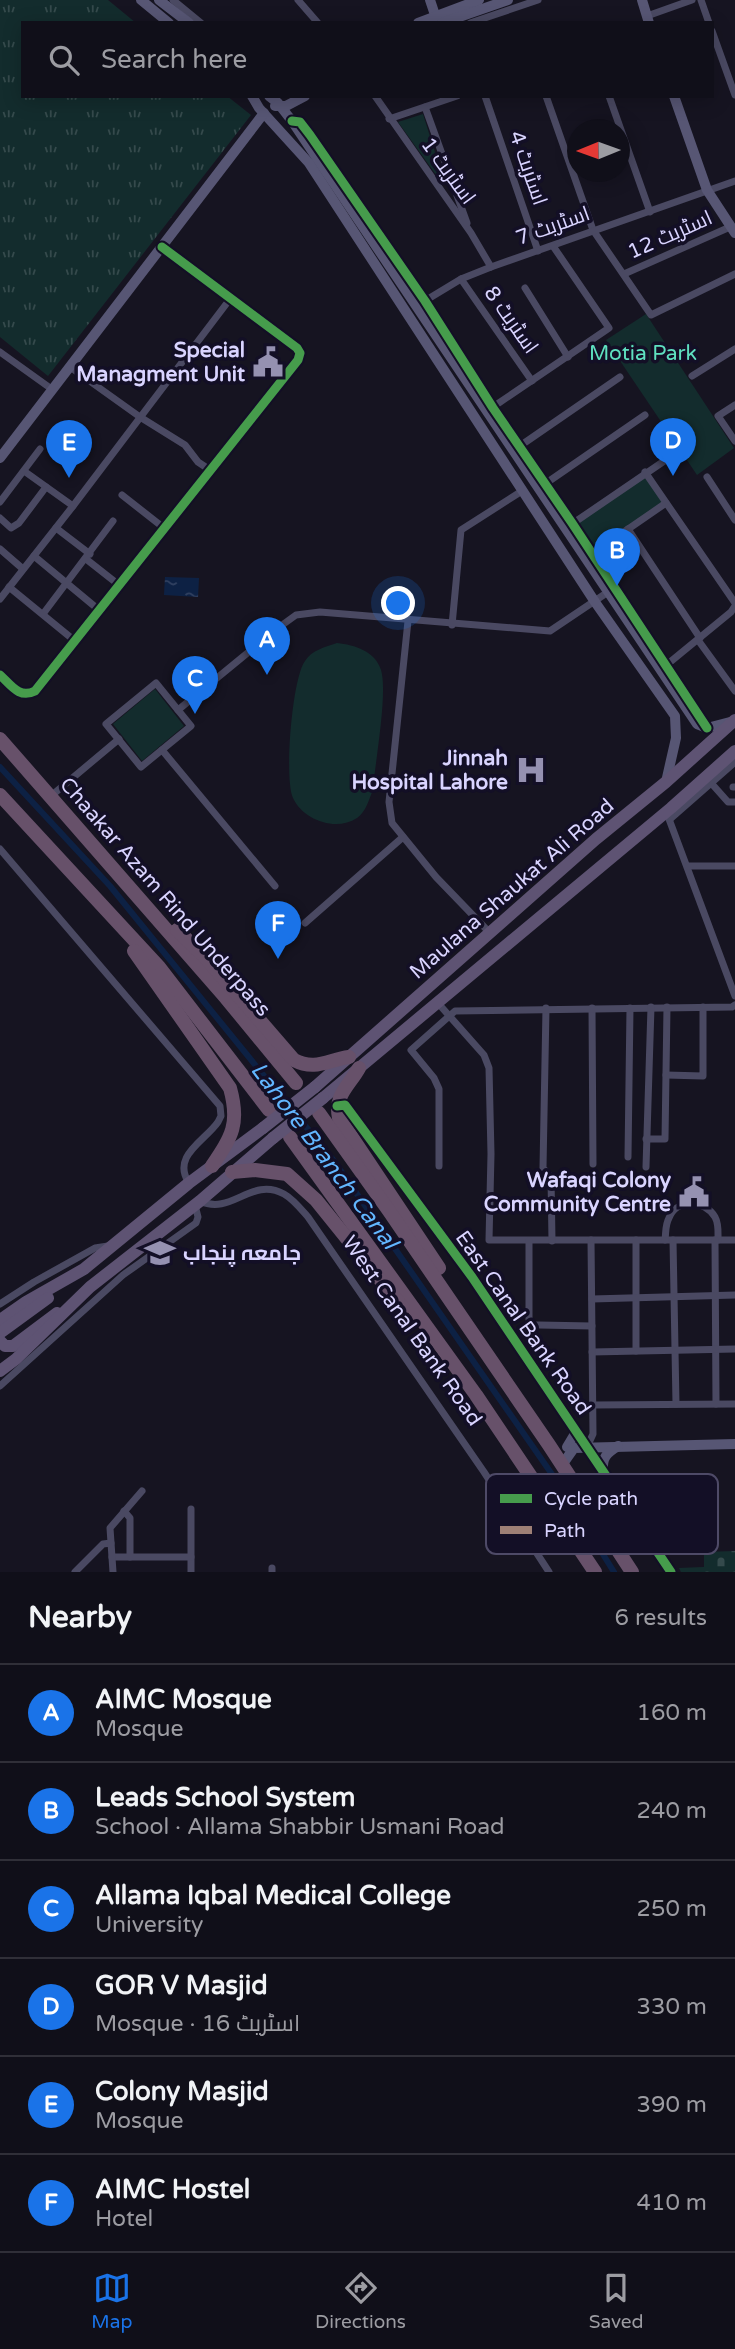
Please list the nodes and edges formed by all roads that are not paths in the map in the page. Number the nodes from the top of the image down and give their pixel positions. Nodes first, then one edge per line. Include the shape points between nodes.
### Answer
1 (141, 0) edge
2 (159, 0) edge
3 (173, 0) edge
4 (310, 0) edge
5 (430, 0) edge
6 (479, 0) edge
7 (508, 0) edge
8 (538, 0) edge
9 (642, 0) edge
10 (692, 0) edge
11 (702, 0) edge
12 (300, 2) edge
13 (181, 11) junction
14 (439, 19) edge
15 (648, 19) edge
16 (167, 21) edge
17 (188, 21) edge
18 (198, 21) edge
19 (316, 21) edge
20 (476, 21) edge
21 (708, 21) edge
22 (714, 37) edge
23 (735, 95) edge
24 (254, 98) edge
25 (301, 98) edge
26 (376, 98) edge
27 (451, 98) edge
28 (486, 98) edge
29 (547, 98) edge
30 (610, 98) edge
31 (675, 98) edge
32 (278, 102) edge
33 (425, 107) junction
34 (264, 113) junction
35 (389, 119) junction
36 (309, 163) junction
37 (735, 181) edge
38 (707, 190) junction
39 (650, 212) junction
40 (593, 230) junction
41 (733, 230) edge
42 (471, 233) junction
43 (553, 246) junction
44 (162, 247) junction
45 (538, 251) junction
46 (491, 267) junction
47 (624, 274) junction
48 (735, 274) edge
49 (461, 279) junction
50 (525, 288) dead end
51 (230, 299) junction
52 (421, 304) junction
53 (735, 349) edge
54 (0, 352) edge
55 (568, 357) junction
56 (70, 367) junction
57 (692, 376) dead end
58 (620, 377) dead end
59 (532, 381) junction
60 (53, 390) junction
61 (735, 405) edge
62 (490, 409) junction
63 (645, 415) dead end
64 (140, 417) junction
65 (735, 441) edge
66 (40, 449) dead end
67 (516, 449) junction
68 (673, 454) dead end
69 (0, 457) edge
70 (210, 470) junction
71 (24, 471) junction
72 (645, 472) junction
73 (707, 477) dead end
74 (46, 487) junction
75 (542, 487) junction
76 (522, 491) junction
77 (122, 495) dead end
78 (0, 502) edge
79 (666, 503) junction
80 (73, 506) junction
81 (0, 518) edge
82 (735, 520) edge
83 (113, 521) dead end
84 (569, 526) junction
85 (56, 528) junction
86 (164, 528) junction
87 (628, 530) junction
88 (0, 549) edge
89 (33, 556) junction
90 (88, 556) junction
91 (589, 556) junction
92 (23, 569) junction
93 (68, 583) junction
94 (119, 585) junction
95 (3, 592) edge
96 (608, 592) junction
97 (595, 602) junction
98 (99, 610) junction
99 (734, 610) edge
100 (43, 614) junction
101 (408, 621) junction
102 (452, 625) junction
103 (699, 639) junction
104 (75, 641) junction
105 (663, 668) junction
106 (0, 675) edge
107 (735, 691) edge
108 (178, 710) junction
109 (735, 720) edge
110 (0, 739) edge
111 (119, 740) junction
112 (162, 750) junction
113 (735, 751) edge
114 (735, 762) edge
115 (666, 782) junction
116 (712, 783) junction
117 (0, 795) edge
118 (51, 796) junction
119 (735, 802) edge
120 (668, 815) junction
121 (403, 837) junction
122 (0, 849) edge
123 (688, 866) junction
124 (735, 866) edge
125 (275, 886) dead end
126 (155, 917) junction
127 (114, 920) junction
128 (305, 923) dead end
129 (490, 933) junction
130 (502, 947) junction
131 (735, 996) edge
132 (436, 1002) junction
133 (735, 1005) edge
134 (651, 1007) junction
135 (667, 1007) junction
136 (703, 1007) junction
137 (546, 1008) junction
138 (592, 1008) junction
139 (630, 1008) junction
140 (450, 1015) junction
141 (349, 1057) junction
142 (359, 1069) junction
143 (666, 1076) junction
144 (296, 1083) dead end
145 (337, 1106) junction
146 (269, 1110) dead end
147 (319, 1113) dead end
148 (290, 1137) dead end
149 (646, 1139) junction
150 (628, 1157) dead end
151 (593, 1164) dead end
152 (212, 1166) junction
153 (439, 1166) dead end
154 (646, 1167) dead end
155 (232, 1172) junction
156 (189, 1183) junction
157 (197, 1203) junction
158 (591, 1240) junction
159 (636, 1240) junction
160 (669, 1240) junction
161 (717, 1240) junction
162 (735, 1240) edge
163 (529, 1241) junction
164 (552, 1241) junction
165 (112, 1245) junction
166 (79, 1272) junction
167 (716, 1295) junction
168 (735, 1295) edge
169 (673, 1296) junction
170 (636, 1297) junction
171 (592, 1299) junction
172 (451, 1303) junction
173 (0, 1304) edge
174 (69, 1307) junction
175 (0, 1320) edge
176 (592, 1326) junction
177 (0, 1333) edge
178 (0, 1341) edge
179 (735, 1349) edge
180 (716, 1350) junction
181 (636, 1351) junction
182 (674, 1351) junction
183 (592, 1352) junction
184 (0, 1371) edge
185 (0, 1385) edge
186 (476, 1395) junction
187 (676, 1404) junction
188 (716, 1404) junction
189 (735, 1404) edge
190 (593, 1405) junction
191 (576, 1432) junction
192 (735, 1444) edge
193 (549, 1445) junction
194 (618, 1446) junction
195 (570, 1447) junction
196 (587, 1447) junction
197 (562, 1465) junction
198 (603, 1470) junction
199 (529, 1474) edge
200 (568, 1474) edge
201 (606, 1474) edge
202 (486, 1475) edge
203 (142, 1490) dead end
204 (191, 1509) dead end
205 (124, 1511) junction
206 (111, 1543) junction
207 (536, 1554) edge
208 (583, 1554) joint
209 (620, 1554) edge
210 (659, 1554) edge
211 (112, 1557) junction
212 (130, 1557) junction
213 (191, 1557) junction
214 (75, 1572) edge
215 (113, 1572) edge
216 (191, 1572) edge
217 (548, 1572) edge
218 (582, 1572) edge
219 (594, 1572) edge
220 (632, 1572) edge
221 (671, 1572) edge

1 - 16 main road
2 - 13 main road
3 - 13 street
4 - 12 street
5 - 14 main road
6 - 14 main road
7 - 14 main road
8 - 20 street
9 - 15 main road
10 - 15 street
11 - 21 street
12 - 19 street
13 - 17 main road
13 - 18 street
22 - 23 street
24 - 34 main road
25 - 32 main road via 290,104
26 - 35 street, اسٹریٹ 1
27 - 33 street
28 - 45 street, اسٹریٹ 4
29 - 40 street
30 - 39 street
31 - 38 main road
32 - 36 main road via 285,125
32 - 52 main road
33 - 35 street
33 - 42 street
34 - 36 main road
34 - 44 main road
35 - 42 street, اسٹریٹ 1
36 - 76 main road
37 - 38 street, اسٹریٹ 7
38 - 39 street, اسٹریٹ 7
38 - 41 main road
39 - 40 street, اسٹریٹ 7
40 - 43 street, اسٹریٹ 7
40 - 47 street
41 - 47 street, اسٹریٹ 12
42 - 46 street, اسٹریٹ 1
43 - 45 street, اسٹریٹ 7
43 - 55 street via 609,328
44 - 51 street
44 - 56 main road
45 - 46 street, اسٹریٹ 7
46 - 49 street, اسٹریٹ 7
47 - 48 street via 651,315
49 - 52 street, اسٹریٹ 7
49 - 59 street, اسٹریٹ 8
50 - 55 street
51 - 64 street
51 - 70 street via 300,353
52 - 62 main road
53 - 57 street
54 - 60 street
55 - 59 street
56 - 60 main road
56 - 64 street
58 - 67 street
59 - 62 street
60 - 69 main road
61 - 65 street via 718,416
62 - 67 main road
63 - 75 street
64 - 70 street via 185,445
64 - 80 street
66 - 71 street
67 - 75 main road
68 - 72 street
70 - 86 street
71 - 74 street
71 - 78 street
72 - 79 street
72 - 84 street
73 - 82 street
74 - 80 street
74 - 81 street via 19,523 11,528
75 - 84 main road
76 - 97 main road
76 - 102 street via 461,530
77 - 86 street
79 - 87 street
79 - 99 street
80 - 85 street
83 - 90 street
84 - 91 main road
85 - 89 street
85 - 90 street
86 - 94 street
87 - 91 street
87 - 103 street
88 - 92 street
89 - 92 street
89 - 93 street
90 - 93 street
90 - 94 street
91 - 96 main road
91 - 105 street
92 - 95 street
93 - 98 street
93 - 100 street
94 - 98 street
95 - 100 street
96 - 97 street
96 - 105 main road
97 - 102 street via 550,631
97 - 115 main road via 675,716 676,738
98 - 104 street
99 - 103 street
100 - 104 street
101 - 102 street
101 - 108 street via 320,612 296,615
101 - 121 street via 389,802 392,823
103 - 105 street
103 - 107 street
104 - 106 street via 30,694 18,692
105 - 109 main road via 697,724 707,728
108 - 111 street via 156,683 106,724
108 - 112 street via 191,726
109 - 115 main road, Maulana Shaukat Ali Road
110 - 118 highway, Chaakar Azam Rind Underpass
111 - 112 street via 141,767
111 - 118 street
112 - 125 street
113 - 120 main road, Maulana Shaukat Ali Road
114 - 116 street
115 - 129 main road, Maulana Shaukat Ali Road
116 - 119 street via 728,802
116 - 120 street
117 - 127 highway
118 - 126 highway, Chaakar Azam Rind Underpass
120 - 123 street
120 - 130 main road, Maulana Shaukat Ali Road
121 - 128 street
121 - 129 street
122 - 156 street via 220,1106 218,1122 187,1155 184,1169
123 - 124 street
123 - 131 street
126 - 141 highway via 177,930 204,957 294,1060 318,1066
126 - 144 highway, Chaakar Azam Rind Underpass
127 - 146 highway via 159,967
127 - 152 highway via 230,1088 235,1123
129 - 130 main road
129 - 141 main road, Maulana Shaukat Ali Road
130 - 132 main road, Maulana Shaukat Ali Road
132 - 140 street
132 - 142 main road, Maulana Shaukat Ali Road
133 - 136 street
134 - 135 street
134 - 139 street
134 - 149 street
135 - 136 street
135 - 143 street
136 - 143 street via 704,1076
137 - 138 street
137 - 140 street via 463,1010
137 - 164 street via 543,1168 551,1177
138 - 139 street
138 - 151 street
139 - 150 street
140 - 153 street via 411,1050 439,1089
140 - 163 street via 484,1055 489,1068 489,1240
141 - 152 main road, Maulana Shaukat Ali Road, bridge
142 - 145 highway via 340,1094
142 - 155 main road, Maulana Shaukat Ali Road, bridge
143 - 149 street via 665,1139
145 - 172 highway via 344,1126 442,1273
145 - 191 street, East Canal Bank Road via 345,1105 472,1277
147 - 172 highway
148 - 186 highway, West Canal Bank Road
149 - 154 street
152 - 156 main road
155 - 157 main road
155 - 186 highway via 287,1174 316,1200
156 - 165 main road
157 - 174 main road
157 - 185 street via 197,1223 123,1275
157 - 202 street, West Canal Bank Road via 223,1205 256,1190 285,1195 308,1217
158 - 159 street
158 - 164 street
158 - 171 street
159 - 160 street
159 - 170 street
160 - 161 street
160 - 161 street via 668,1219 679,1206 689,1203 709,1210 718,1227
160 - 169 street
161 - 162 street
161 - 167 street
163 - 164 street
163 - 176 street via 529,1321 533,1325
165 - 166 main road
165 - 173 street via 95,1248
166 - 175 main road
166 - 177 main road
167 - 168 street
167 - 169 street
167 - 180 street
169 - 170 street
169 - 182 street
170 - 171 street
170 - 181 street
171 - 176 street
172 - 193 highway
174 - 178 main road via 13,1346
174 - 184 main road
176 - 183 street
179 - 180 street
180 - 182 street
180 - 188 street
181 - 182 street
181 - 183 street
182 - 187 street
183 - 190 street
186 - 199 highway, West Canal Bank Road
187 - 188 street
187 - 190 street
188 - 189 street
190 - 196 street via 593,1434
191 - 195 main road
191 - 196 street, East Canal Bank Road
192 - 194 main road
193 - 195 main road
193 - 197 highway
194 - 196 main road
194 - 198 main road via 602,1461
195 - 196 main road
195 - 197 main road
196 - 198 street, East Canal Bank Road
197 - 200 highway
198 - 201 street, East Canal Bank Road
203 - 205 street
204 - 213 street
205 - 206 street via 110,1528
205 - 212 street via 130,1518
206 - 211 street
206 - 214 street via 103,1544
207 - 217 street, West Canal Bank Road
208 - 218 highway
208 - 219 highway, West Canal Bank Road
209 - 220 highway
210 - 221 street, East Canal Bank Road
211 - 212 street
211 - 215 street
212 - 213 street
213 - 216 street

